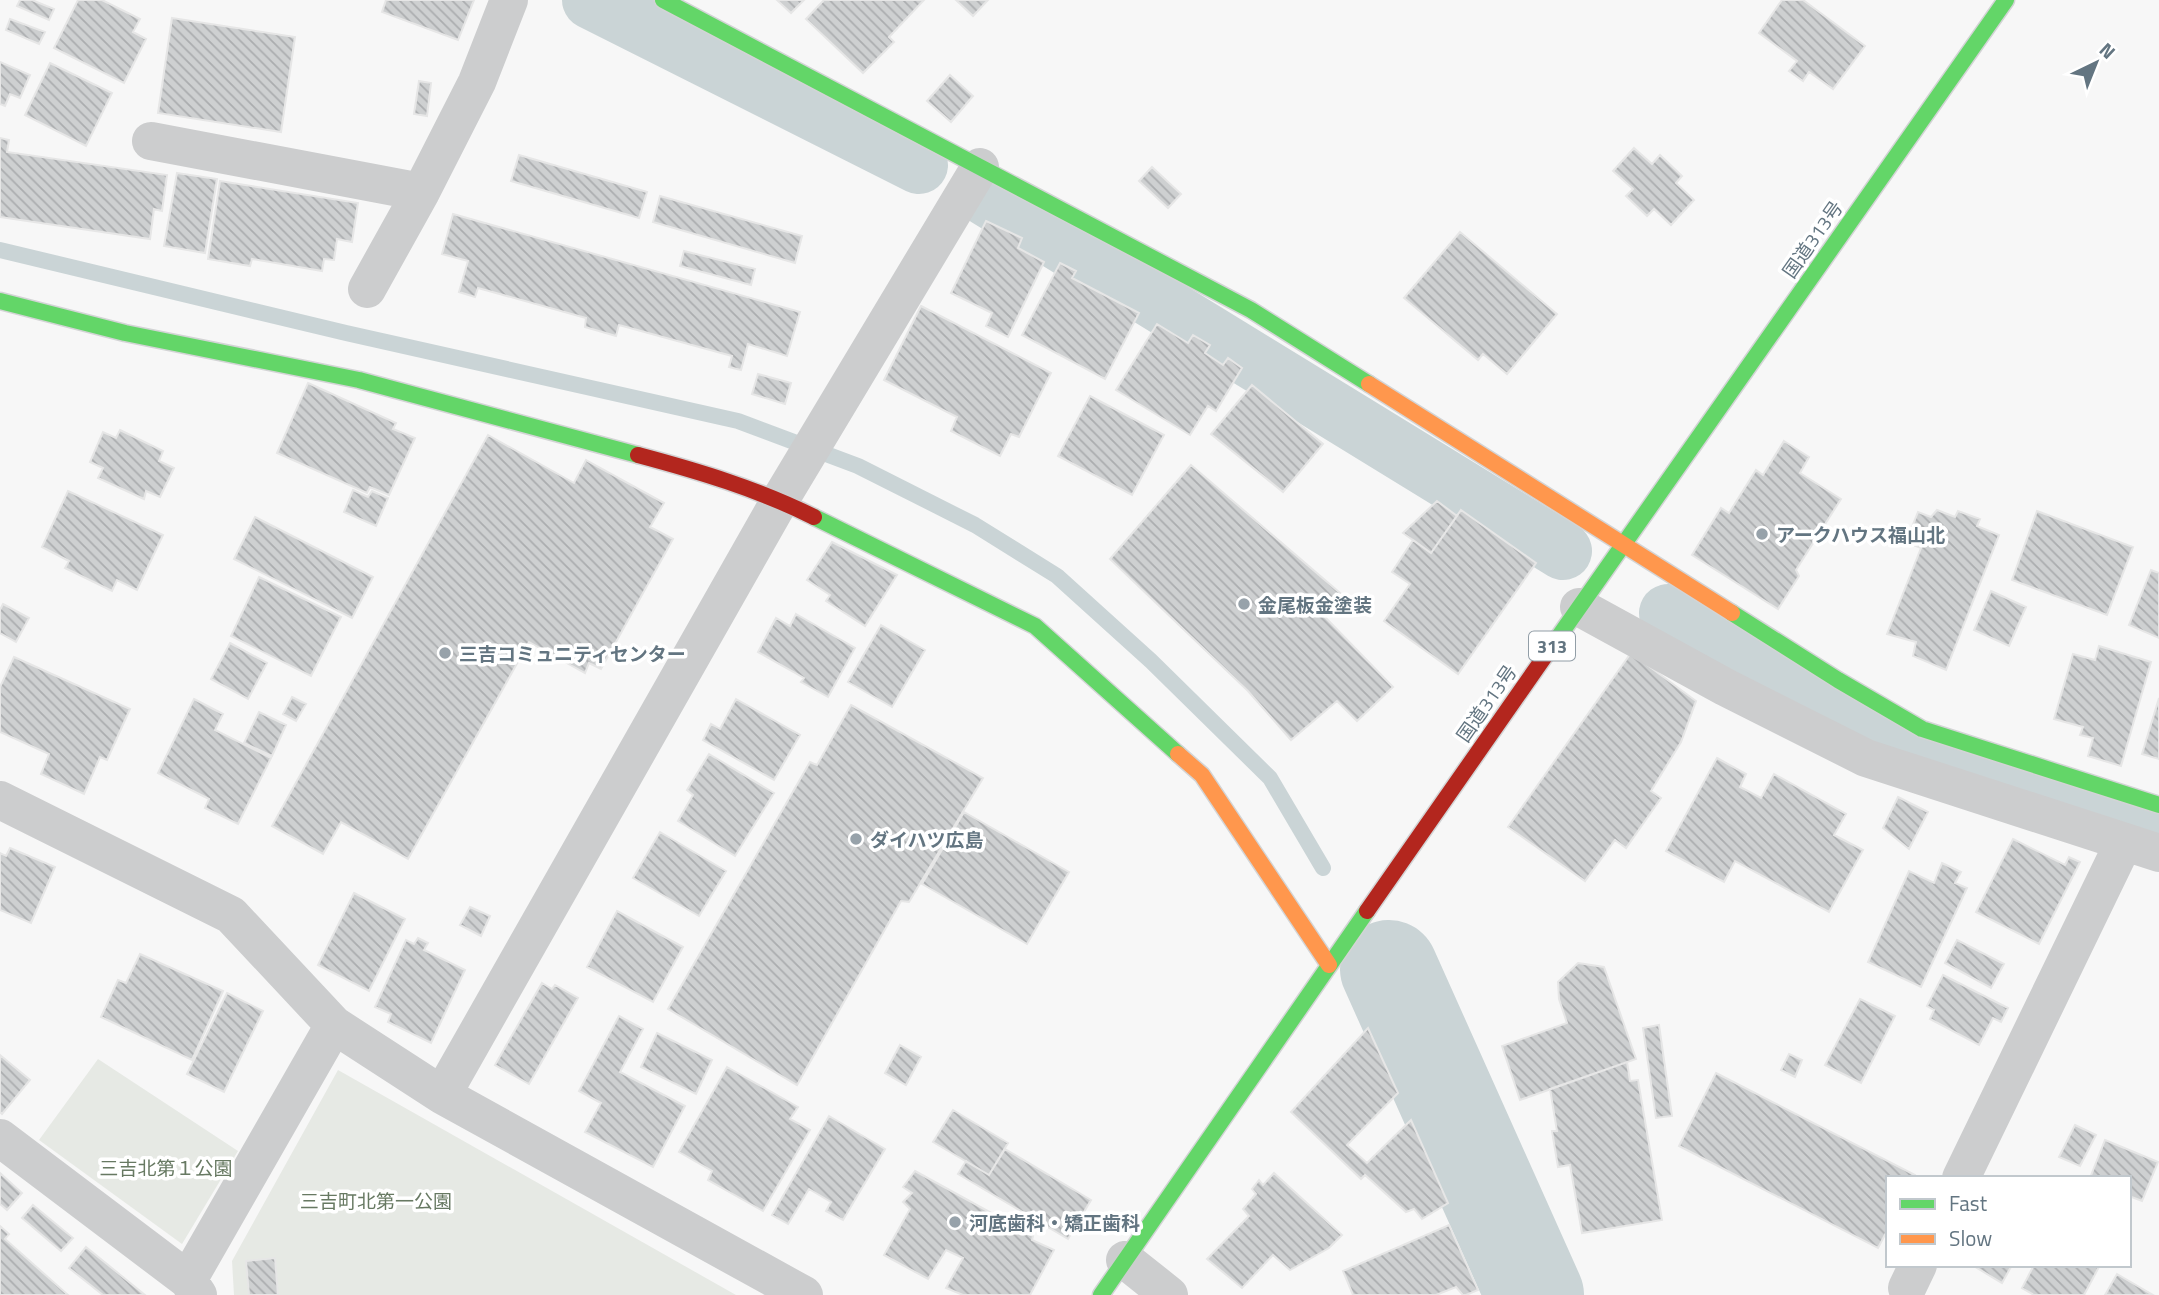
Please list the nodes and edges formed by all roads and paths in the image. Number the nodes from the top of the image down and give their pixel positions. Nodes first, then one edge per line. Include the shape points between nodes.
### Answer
1 (509, 0) edge
2 (663, 0) edge
3 (2006, 0) edge
4 (151, 141) dead end
5 (980, 167) junction
6 (421, 192) junction
7 (367, 289) dead end
8 (0, 300) edge
9 (786, 492) junction
10 (1623, 543) junction
11 (1579, 607) junction
12 (0, 800) edge
13 (2159, 805) edge
14 (2141, 847) edge
15 (1329, 965) junction
16 (334, 1025) junction
17 (442, 1095) junction
18 (0, 1139) edge
19 (1962, 1176) edge
20 (1125, 1260) junction
21 (193, 1287) edge
22 (804, 1295) edge
23 (1101, 1295) edge
24 (1169, 1295) edge

1 - 6 street via 477,82
2 - 5 main road
3 - 10 main road, 国道313号 / 313
4 - 6 street
5 - 9 street
5 - 10 main road via 1251,310
6 - 7 street
8 - 9 main road via 125,333 359,380
9 - 15 main road via 1035,625 1202,775
9 - 17 street
10 - 11 main road, 国道313号 / 313
10 - 13 main road via 1922,729
11 - 14 street via 1866,758
11 - 15 main road, 国道313号 / 313
12 - 16 street via 231,915
14 - 19 street
15 - 20 main road, 国道313号 / 313
16 - 17 street
16 - 21 street
17 - 22 street
18 - 21 street
20 - 23 main road, 国道313号 / 313
20 - 24 street

